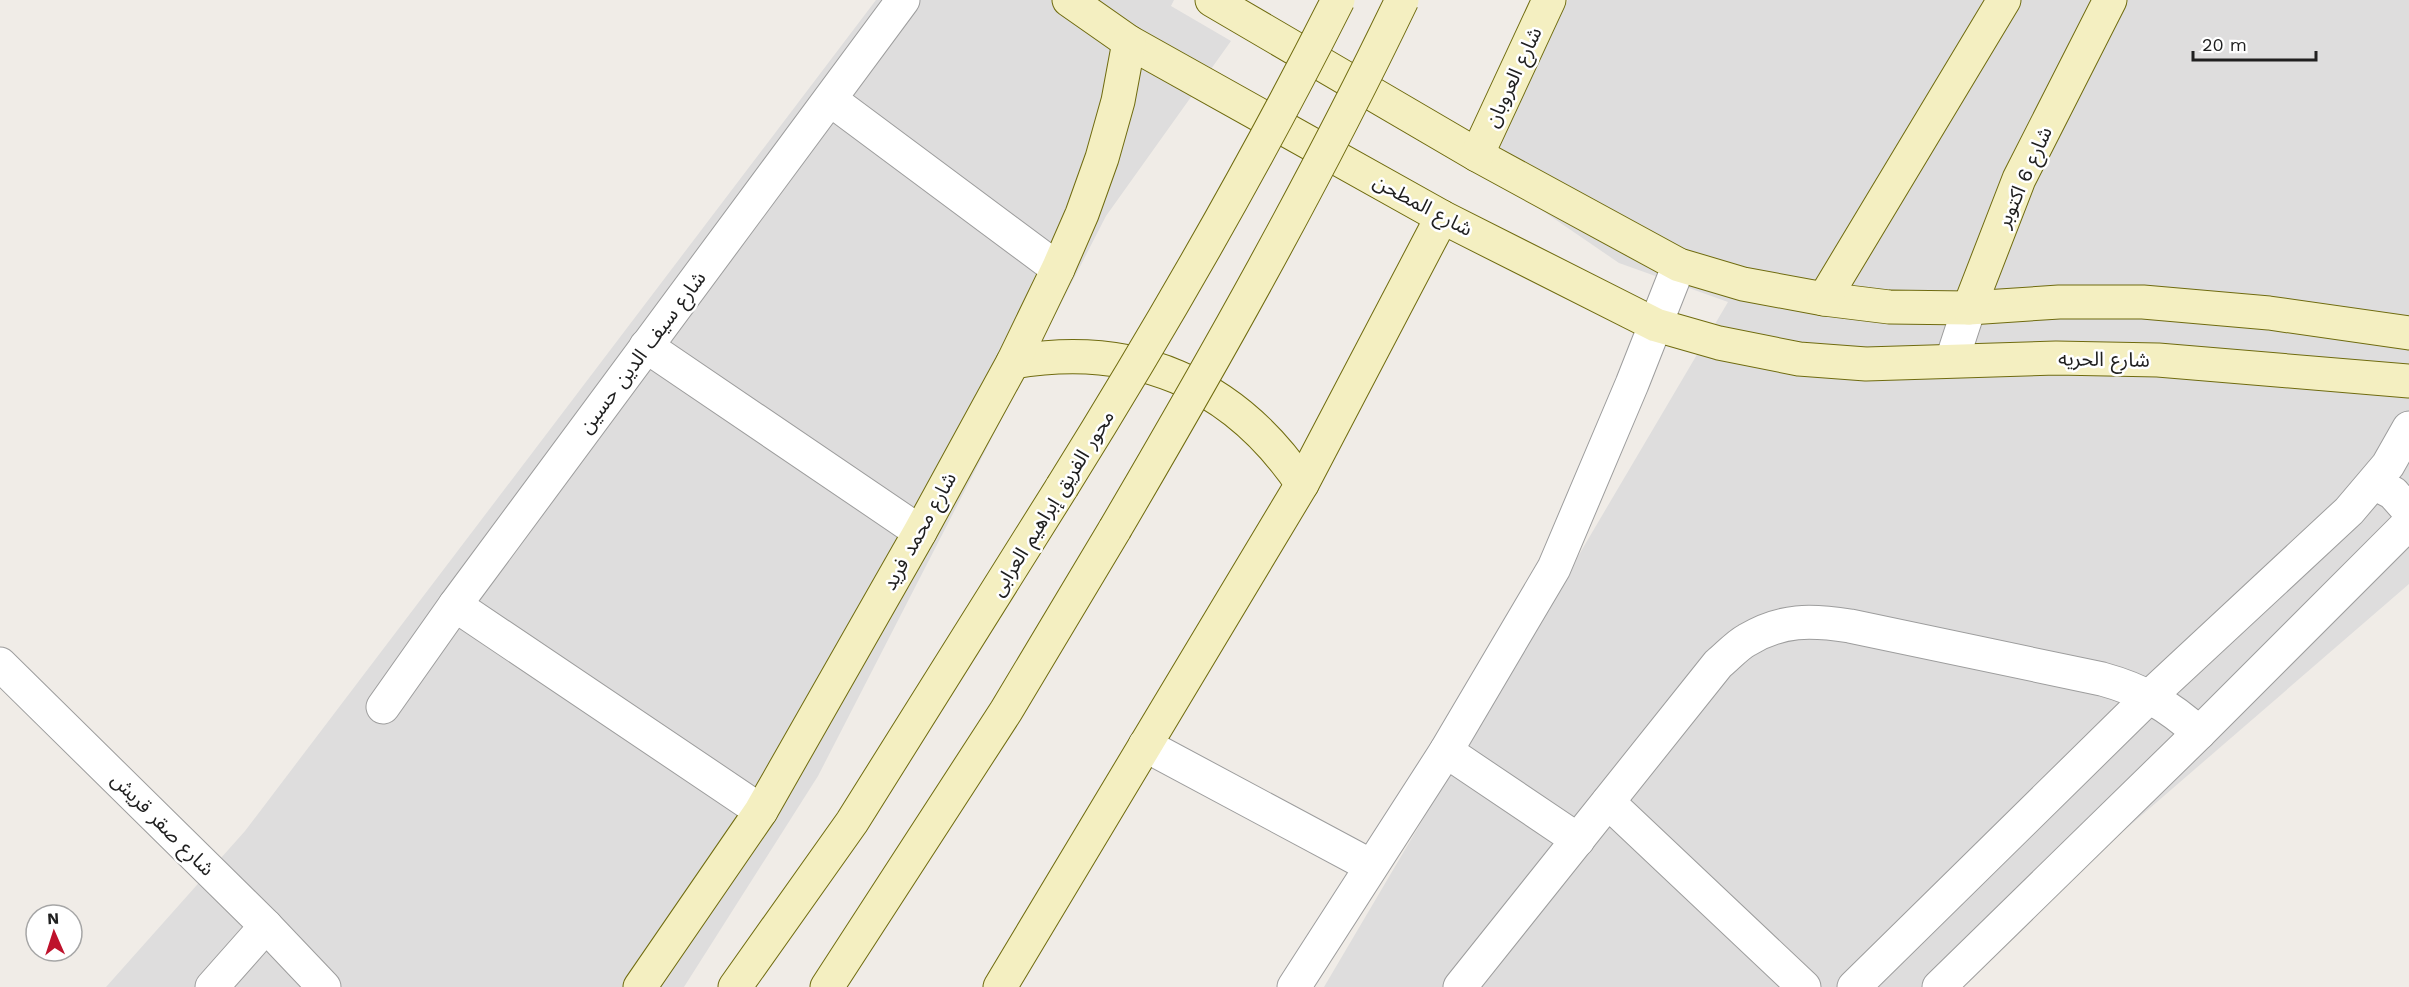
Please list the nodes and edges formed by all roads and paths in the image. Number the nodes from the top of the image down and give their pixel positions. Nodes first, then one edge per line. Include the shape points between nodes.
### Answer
1 (903, 0) edge
2 (1069, 0) edge
3 (1212, 0) edge
4 (1338, 0) edge
5 (1402, 0) edge
6 (1549, 0) edge
7 (2004, 0) edge
8 (2110, 0) edge
9 (1129, 42) junction
10 (831, 99) junction
11 (1477, 155) junction
12 (1442, 217) junction
13 (1679, 265) junction
14 (1058, 269) junction
15 (1824, 299) junction
16 (1969, 308) junction
17 (1656, 325) junction
18 (2409, 333) edge
19 (646, 346) junction
20 (1799, 359) joint
21 (1952, 360) junction
22 (1013, 362) junction
23 (2409, 381) edge
24 (2409, 428) edge
25 (2374, 483) junction
26 (1302, 484) junction
27 (2349, 511) junction
28 (2409, 511) edge
29 (2409, 523) edge
30 (920, 531) junction
31 (2385, 546) junction
32 (455, 605) junction
33 (0, 664) edge
34 (2150, 696) junction
35 (383, 706) dead end
36 (2199, 733) junction
37 (1145, 746) junction
38 (1446, 752) junction
39 (1608, 802) junction
40 (761, 810) junction
41 (1578, 840) junction
42 (1371, 866) junction
43 (266, 926) junction
44 (212, 987) edge
45 (324, 987) edge
46 (640, 987) edge
47 (735, 987) edge
48 (827, 987) edge
49 (1000, 987) edge
50 (1294, 987) edge
51 (1460, 987) edge
52 (1803, 987) edge
53 (1854, 987) edge
54 (1939, 987) edge

1 - 10 street, شارع سيف الدين حسين
2 - 9 street, شارع المطحن
3 - 11 street
4 - 47 street, محور الفريق إبراهيم العرابى, bridge via 1225,216 1146,352 852,822
5 - 48 street, bridge via 1346,116 1201,383 1006,711
6 - 11 street, شارع العروبان
7 - 15 street
8 - 16 street, شارع 6 اكتوبر via 2019,179
9 - 12 street, شارع المطحن
9 - 14 street, شارع محمد فريد via 1102,158
10 - 14 street
10 - 19 street, شارع سيف الدين حسين
11 - 13 street
12 - 17 street, شارع المطحن
12 - 26 street
13 - 15 street via 1743,284
13 - 17 street
14 - 22 street, شارع محمد فريد
15 - 16 street via 1889,307
16 - 18 street via 2143,302 2269,313
16 - 21 street, شارع 6 اكتوبر
17 - 20 street, شارع المطحن
17 - 38 street via 1554,568
19 - 30 street
19 - 32 street, شارع سيف الدين حسين
20 - 21 street, شارع الحريه via 1866,364
21 - 23 street, شارع الحريه via 2158,360
22 - 26 street via 1046,356 1091,356 1146,365 1178,376 1208,391 1261,431
22 - 30 street, شارع محمد فريد
24 - 25 street
25 - 27 street
25 - 28 street via 2393,493
26 - 37 street
27 - 31 street via 2357,532
27 - 34 street
29 - 31 street
30 - 40 street, شارع محمد فريد
31 - 36 street
32 - 35 street, شارع سيف الدين حسين
32 - 40 street
33 - 43 street, شارع صقر قريش
34 - 36 street
34 - 39 street via 2102,679 1850,626 1814,621 1779,626 1746,640 1719,664
34 - 53 street
36 - 54 street
37 - 42 street
37 - 49 street
38 - 41 street
38 - 42 street
39 - 41 street
39 - 52 street
40 - 46 street, شارع محمد فريد
41 - 51 street
42 - 50 street
43 - 44 street
43 - 45 street, شارع صقر قريش

